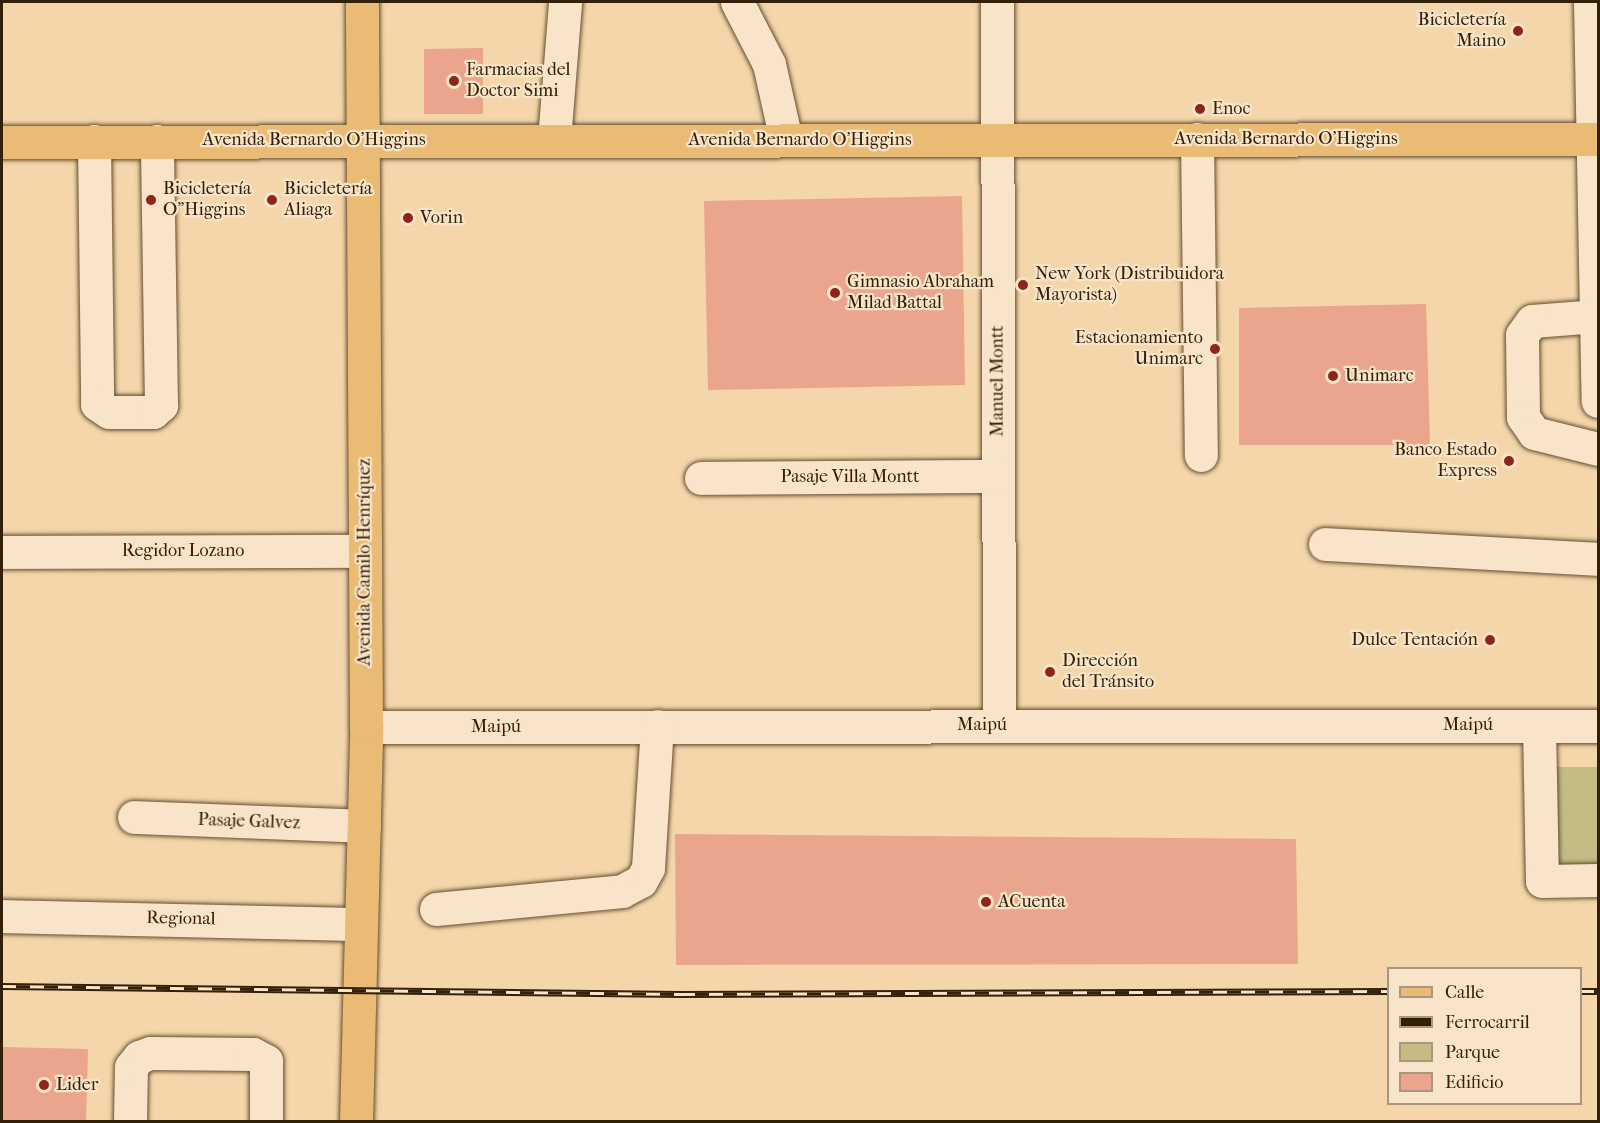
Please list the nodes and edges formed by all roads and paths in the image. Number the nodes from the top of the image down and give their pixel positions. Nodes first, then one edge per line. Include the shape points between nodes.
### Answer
1 (362, 2) edge
2 (565, 2) edge
3 (737, 2) edge
4 (997, 2) edge
5 (1590, 2) edge
6 (999, 139) junction
7 (1197, 139) junction
8 (1596, 139) edge
9 (362, 140) junction
10 (554, 140) junction
11 (786, 140) junction
12 (94, 141) junction
13 (157, 141) junction
14 (2, 142) edge
15 (1597, 315) junction
16 (1599, 401) edge
17 (1599, 449) edge
18 (1201, 455) dead end
19 (998, 476) junction
20 (701, 478) dead end
21 (1325, 544) dead end
22 (364, 551) junction
23 (2, 552) edge
24 (1599, 559) edge
25 (999, 725) junction
26 (657, 726) junction
27 (1539, 726) junction
28 (1599, 726) edge
29 (366, 727) junction
30 (134, 817) dead end
31 (364, 826) junction
32 (1599, 880) edge
33 (436, 909) dead end
34 (2, 916) edge
35 (360, 924) junction
36 (130, 1122) edge
37 (266, 1122) edge
38 (356, 1122) edge

1 - 9 main road, Avenida Camilo Henríquez
2 - 10 street
3 - 11 street via 769,64
4 - 6 street, Manuel Montt
5 - 8 street
6 - 7 main road, Avenida Bernardo O'Higgins
6 - 11 main road, Avenida Bernardo O'Higgins
6 - 19 street, Manuel Montt
7 - 8 main road, Avenida Bernardo O'Higgins
7 - 18 street
8 - 15 street
9 - 10 main road, Avenida Bernardo O'Higgins
9 - 13 main road, Avenida Bernardo O'Higgins
9 - 22 main road, Avenida Camilo Henríquez
10 - 11 main road, Avenida Bernardo O'Higgins
12 - 13 main road, Avenida Bernardo O'Higgins
12 - 13 street via 97,404 109,412 153,412 161,405
12 - 14 main road, Avenida Bernardo O'Higgins
15 - 16 street
15 - 17 street via 1532,321 1522,336 1523,417 1534,434
19 - 20 street, Pasaje Villa Montt
19 - 25 street, Manuel Montt
21 - 24 street
22 - 23 street, Regidor Lozano
22 - 29 main road, Avenida Camilo Henríquez
25 - 26 street, Maipú
25 - 27 street, Maipú
26 - 29 street, Maipú
26 - 33 street via 648,868 641,881 622,891
27 - 28 street, Maipú
27 - 32 street via 1542,881
29 - 31 main road, Avenida Camilo Henríquez
30 - 31 street, Pasaje Galvez
31 - 35 main road, Avenida Camilo Henríquez
34 - 35 street, Regional
35 - 38 main road, Avenida Camilo Henríquez
36 - 37 street via 131,1067 150,1053 253,1054 266,1060

